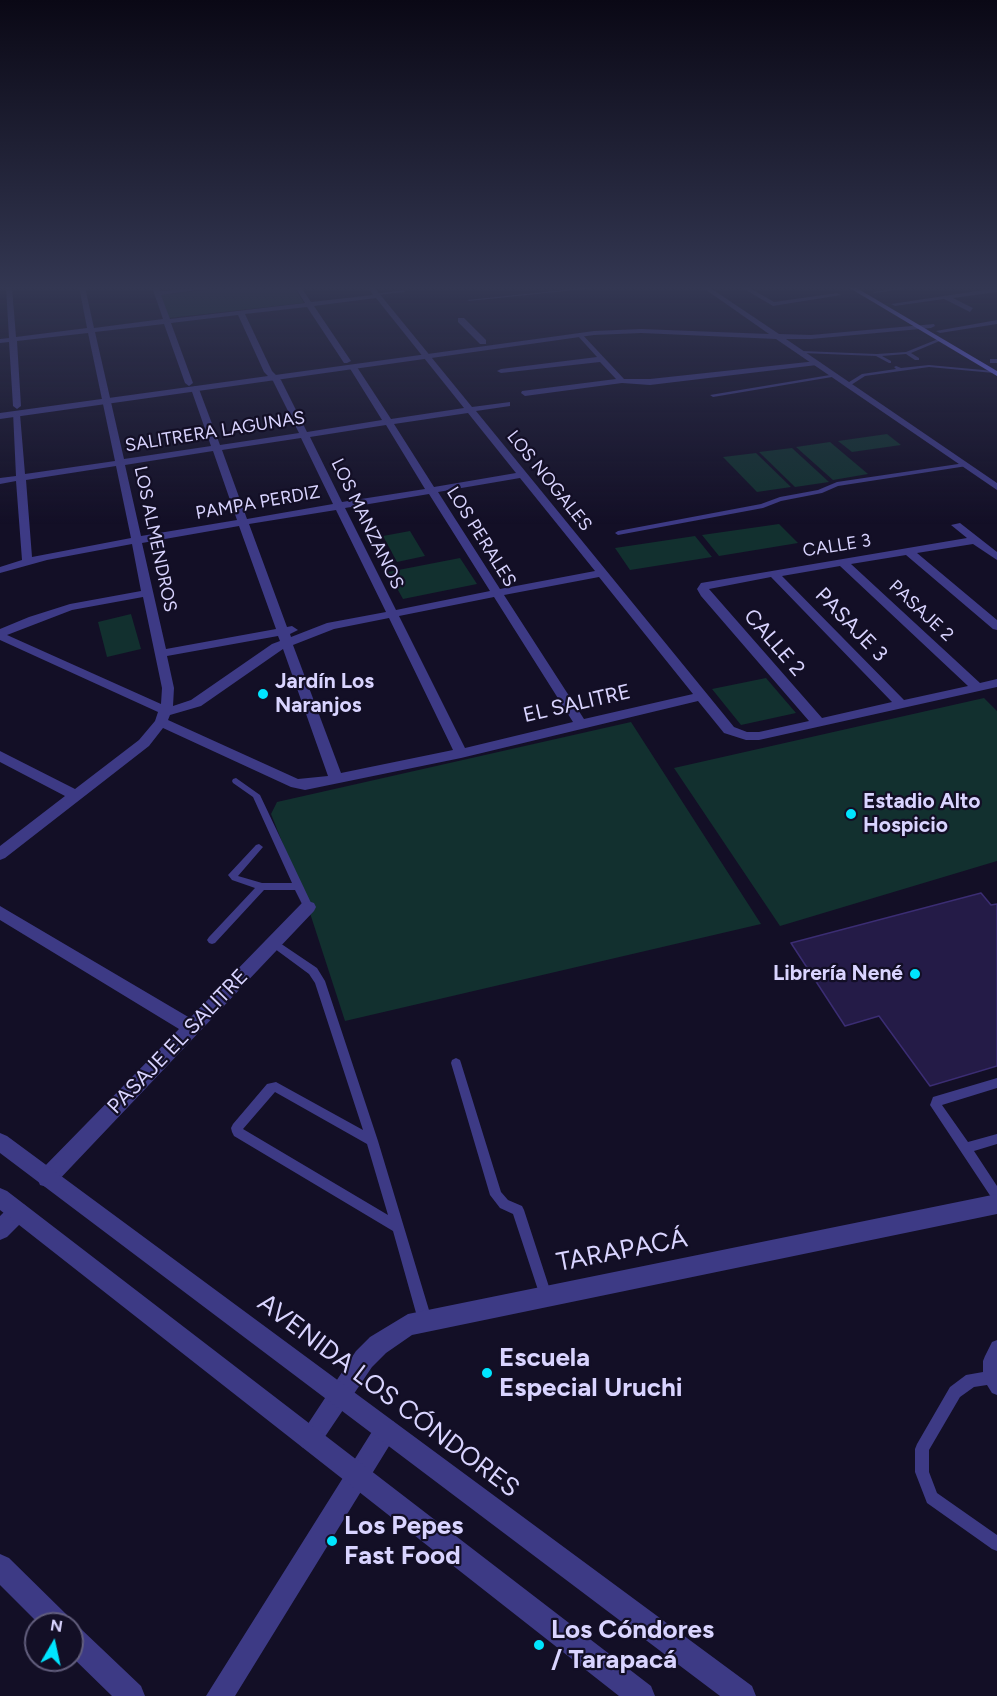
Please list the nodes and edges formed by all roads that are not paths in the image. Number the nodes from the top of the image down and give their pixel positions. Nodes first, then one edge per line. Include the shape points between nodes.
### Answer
1 (14, 366) edge
2 (100, 366) edge
3 (184, 366) edge
4 (268, 366) edge
5 (335, 366) edge
6 (351, 366) edge
7 (435, 366) edge
8 (542, 366) edge
9 (608, 366) edge
10 (789, 366) edge
11 (822, 366) edge
12 (919, 366) edge
13 (501, 371) dead end
14 (272, 375) junction
15 (836, 375) junction
16 (622, 381) junction
17 (849, 384) junction
18 (192, 386) junction
19 (525, 393) dead end
20 (713, 395) dead end
21 (106, 397) junction
22 (507, 404) dead end
23 (0, 408) edge
24 (16, 410) junction
25 (470, 410) junction
26 (0, 416) edge
27 (388, 422) junction
28 (304, 435) junction
29 (217, 448) junction
30 (120, 463) junction
31 (965, 465) junction
32 (523, 475) junction
33 (21, 478) junction
34 (0, 481) edge
35 (997, 487) edge
36 (432, 491) junction
37 (339, 506) junction
38 (243, 522) junction
39 (956, 525) dead end
40 (618, 533) dead end
41 (137, 540) junction
42 (976, 540) junction
43 (908, 551) junction
44 (997, 556) edge
45 (27, 561) junction
46 (842, 562) junction
47 (0, 570) edge
48 (601, 573) junction
49 (773, 573) junction
50 (704, 587) joint
51 (148, 593) junction
52 (497, 594) junction
53 (393, 614) junction
54 (997, 626) edge
55 (0, 635) edge
56 (285, 637) junction
57 (161, 654) junction
58 (997, 683) edge
59 (977, 687) junction
60 (701, 696) junction
61 (901, 704) junction
62 (163, 716) junction
63 (818, 723) junction
64 (581, 726) junction
65 (462, 753) junction
66 (0, 756) edge
67 (336, 779) junction
68 (236, 781) dead end
69 (76, 796) junction
70 (259, 847) dead end
71 (0, 854) edge
72 (299, 886) junction
73 (262, 887) junction
74 (308, 907) joint
75 (0, 912) edge
76 (212, 940) dead end
77 (274, 943) junction
78 (191, 1028) junction
79 (456, 1064) dead end
80 (997, 1083) edge
81 (997, 1139) edge
82 (372, 1141) junction
83 (0, 1142) edge
84 (965, 1148) junction
85 (47, 1178) junction
86 (997, 1196) edge
87 (997, 1204) edge
88 (9, 1205) edge
89 (398, 1227) junction
90 (0, 1230) edge
91 (546, 1296) junction
92 (425, 1320) junction
93 (997, 1347) edge
94 (994, 1383) edge
95 (339, 1396) junction
96 (386, 1430) junction
97 (310, 1439) junction
98 (357, 1476) junction
99 (997, 1544) edge
100 (0, 1567) edge
101 (46, 1612) edge
102 (84, 1650) edge
103 (631, 1692) edge
104 (131, 1696) edge
105 (220, 1696) edge
106 (742, 1696) edge

1 - 24 street
2 - 21 street, LOS ALMENDROS
3 - 18 street
4 - 14 street, LOS MANZANOS
5 - 14 street
6 - 27 street, LOS PERALES
7 - 25 street, LOS NOGALES
8 - 13 street
9 - 16 street
10 - 16 street via 650,382
11 - 15 street
12 - 17 lane via 864,375
14 - 18 street
14 - 28 street, LOS MANZANOS
15 - 17 street
15 - 20 lane
16 - 19 street
17 - 31 street
18 - 21 street
18 - 29 street
21 - 24 street
21 - 30 street, LOS ALMENDROS
22 - 25 street, SALITRERA LAGUNAS
23 - 24 street
24 - 26 street
24 - 33 street
25 - 27 street, SALITRERA LAGUNAS
25 - 32 street, LOS NOGALES
27 - 28 street, SALITRERA LAGUNAS
27 - 36 street, LOS PERALES
28 - 29 street, SALITRERA LAGUNAS
28 - 37 street, LOS MANZANOS
29 - 30 street, SALITRERA LAGUNAS
29 - 38 street
30 - 33 street, SALITRERA LAGUNAS
30 - 41 street, LOS ALMENDROS
31 - 35 street
31 - 40 lane via 837,484 763,506
32 - 36 street, PAMPA PERDIZ
32 - 48 street, LOS NOGALES
33 - 34 street, SALITRERA LAGUNAS
33 - 45 street
36 - 37 street, PAMPA PERDIZ
36 - 52 street, LOS PERALES
37 - 38 street, PAMPA PERDIZ
37 - 53 street, LOS MANZANOS
38 - 41 street, PAMPA PERDIZ
38 - 56 street
39 - 42 street
41 - 45 street, PAMPA PERDIZ
41 - 51 street, LOS ALMENDROS
42 - 43 street, CALLE 3
42 - 44 street
43 - 46 street, CALLE 3
43 - 54 street
45 - 47 street, PAMPA PERDIZ
46 - 49 street, CALLE 3
46 - 59 street, PASAJE 2
48 - 52 street
48 - 60 street, LOS NOGALES
49 - 50 street, CALLE 3
49 - 61 street, PASAJE 3
50 - 63 street, CALLE 2 via 705,594
51 - 55 street via 70,607
51 - 57 street, LOS ALMENDROS
52 - 53 street
52 - 64 street, LOS PERALES
53 - 56 street
53 - 65 street, LOS MANZANOS
55 - 62 street, EL SALITRE
56 - 57 street
56 - 62 street via 196,703
56 - 67 street
57 - 62 street, LOS ALMENDROS via 168,688
58 - 59 street
59 - 61 street
60 - 63 street via 725,726 746,736
60 - 64 street, EL SALITRE
61 - 63 street
62 - 67 street, EL SALITRE via 296,784
62 - 69 street via 144,743
64 - 65 street, EL SALITRE
65 - 67 street, EL SALITRE
66 - 69 street
68 - 72 lane via 256,795
69 - 71 street
70 - 73 lane via 233,875
72 - 73 lane
72 - 74 lane
73 - 76 lane
74 - 77 street, PASAJE EL SALITRE
75 - 78 street
77 - 78 street, PASAJE EL SALITRE
77 - 82 lane via 314,971 320,981
78 - 85 street, PASAJE EL SALITRE
79 - 91 lane via 496,1195 518,1210
80 - 84 lane via 937,1101
81 - 84 lane
82 - 89 lane
82 - 89 lane via 276,1088 271,1088 237,1128
83 - 85 street, AVENIDA LOS CÓNDORES
84 - 86 lane
85 - 95 street, AVENIDA LOS CÓNDORES
87 - 91 street, TARAPACÁ
88 - 90 street
88 - 97 street
89 - 92 lane
91 - 92 street, TARAPACÁ
92 - 95 street, TARAPACÁ via 392,1334 378,1345
93 - 94 lane via 990,1361
94 - 99 lane via 971,1380 955,1392 922,1449 922,1472 932,1498
95 - 96 street, AVENIDA LOS CÓNDORES
95 - 97 street, TARAPACÁ
96 - 98 street
96 - 106 street, AVENIDA LOS CÓNDORES
97 - 98 street
98 - 103 street
98 - 105 street
100 - 101 street
102 - 104 street

